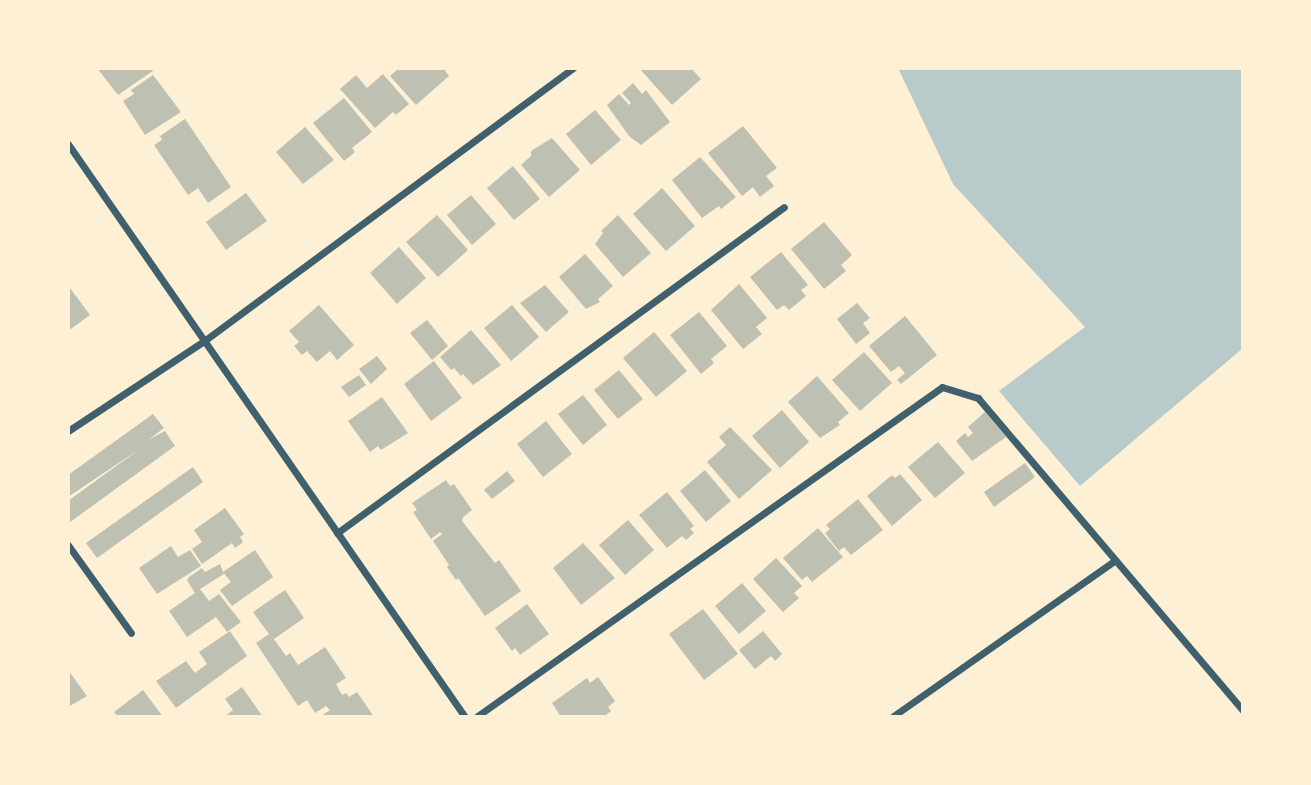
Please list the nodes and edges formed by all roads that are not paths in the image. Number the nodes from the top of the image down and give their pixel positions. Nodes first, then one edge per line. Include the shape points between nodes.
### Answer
1 (573, 68) edge
2 (68, 145) edge
3 (784, 208) dead end
4 (204, 341) junction
5 (68, 431) edge
6 (337, 533) junction
7 (68, 545) edge
8 (1115, 560) junction
9 (131, 633) dead end
10 (1243, 711) edge
11 (465, 717) edge
12 (477, 717) edge
13 (892, 717) edge

1 - 4 street
2 - 4 street
3 - 6 street
4 - 5 street
4 - 6 street
6 - 11 street
7 - 9 street
8 - 10 street
8 - 12 street via 978,398 942,387
8 - 13 street

